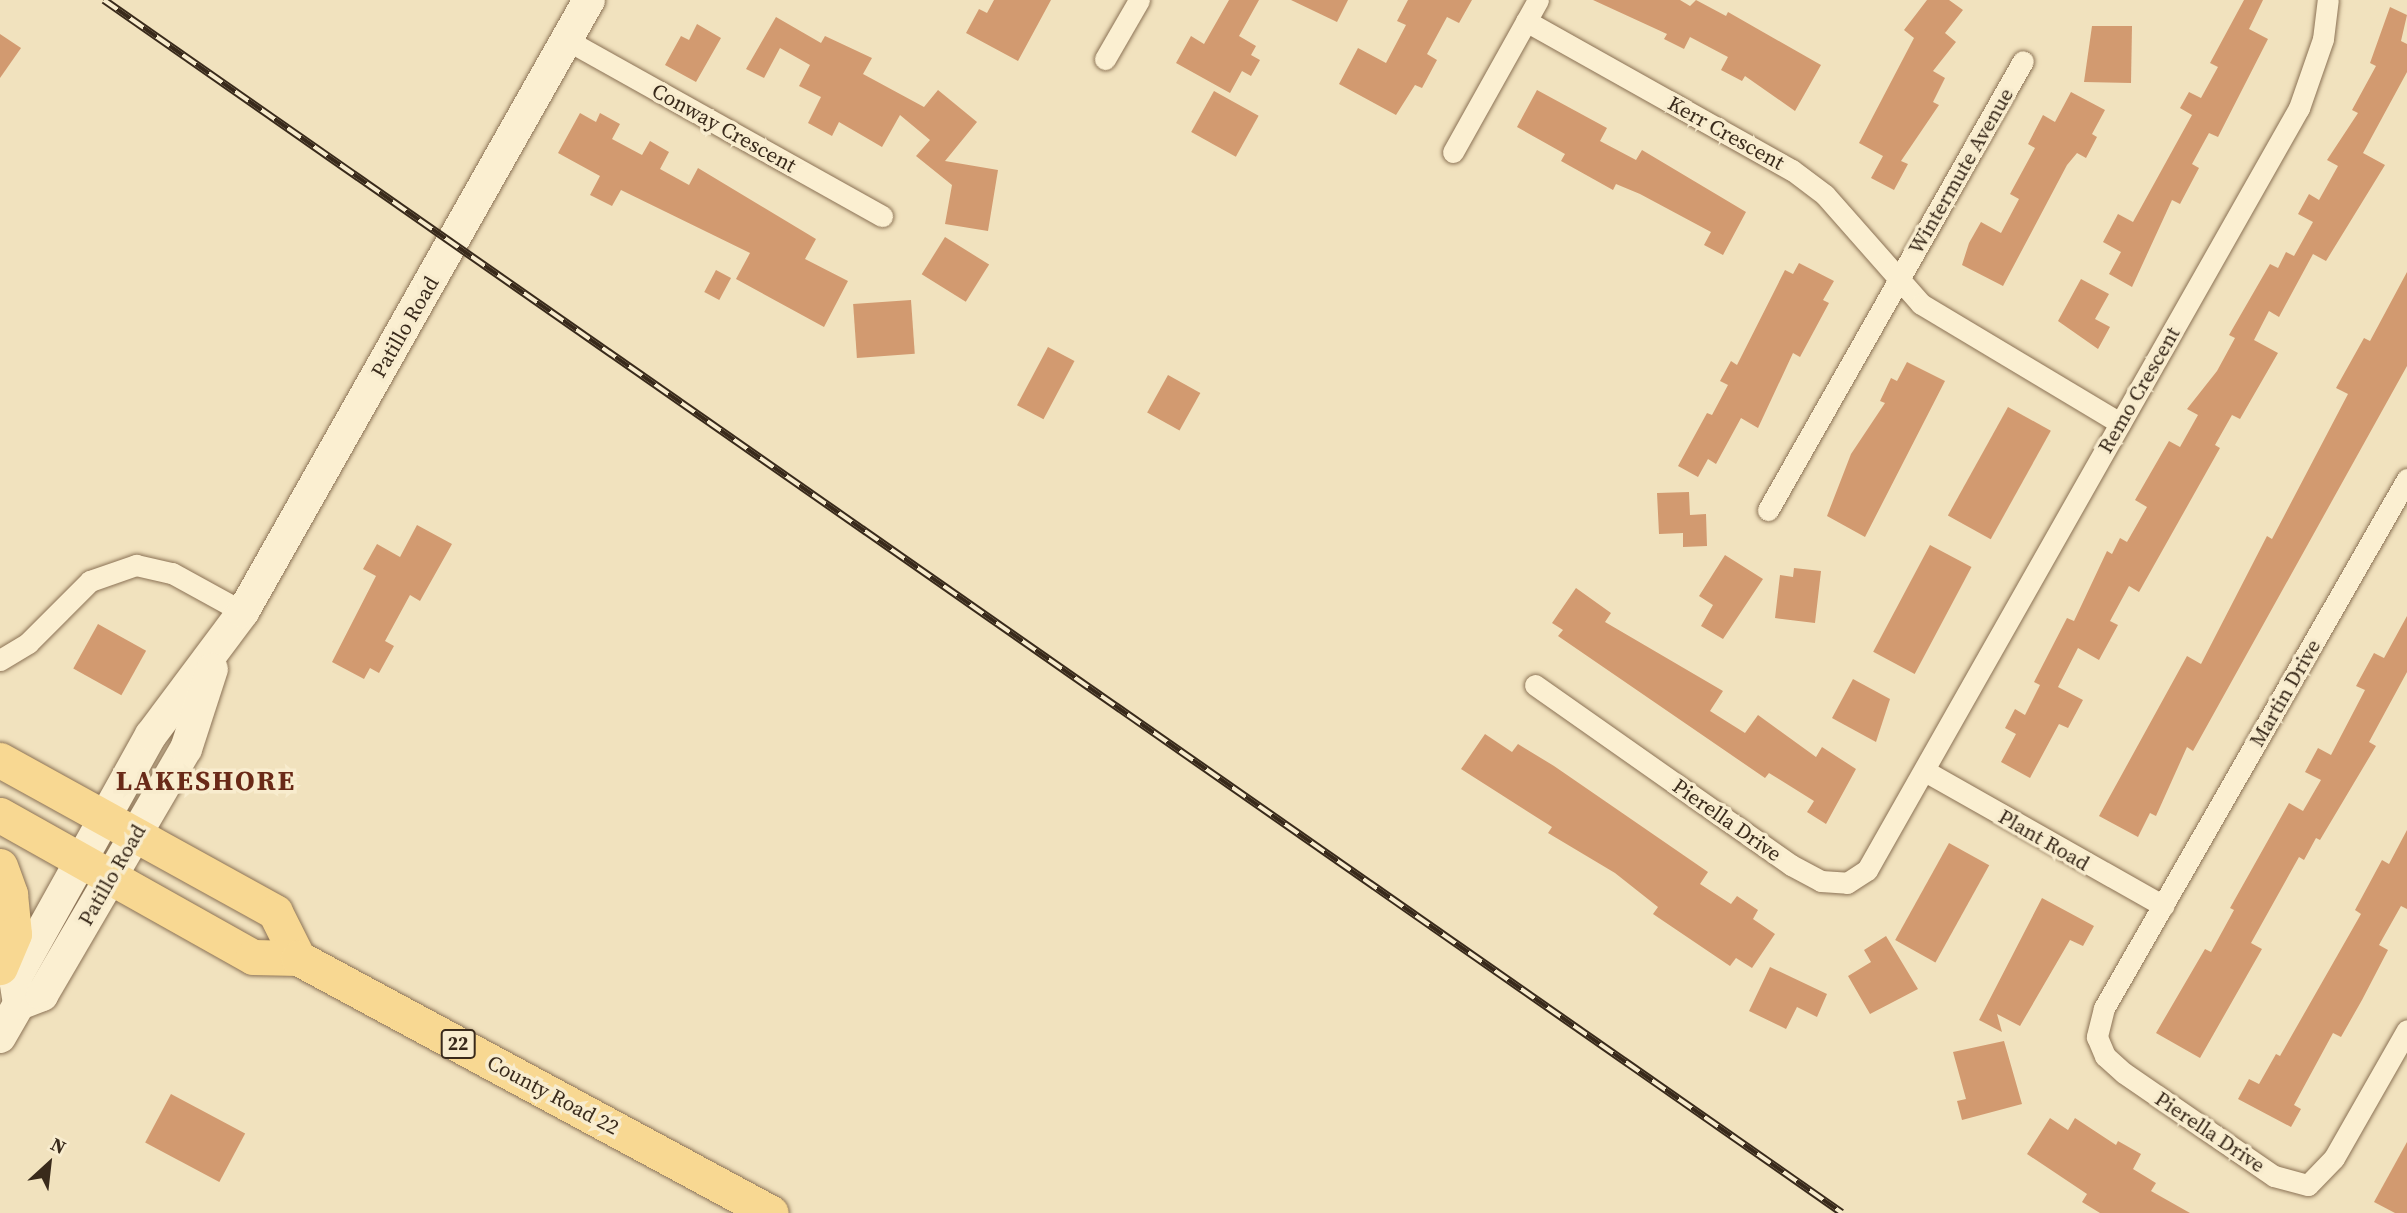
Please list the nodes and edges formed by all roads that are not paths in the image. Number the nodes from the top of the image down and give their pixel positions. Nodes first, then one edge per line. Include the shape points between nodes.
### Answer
1 (589, 0) edge
2 (1139, 0) edge
3 (1538, 0) edge
4 (2328, 0) edge
5 (1526, 21) junction
6 (567, 40) junction
7 (1105, 59) dead end
8 (2023, 61) dead end
9 (1453, 152) dead end
10 (882, 216) dead end
11 (1899, 280) junction
12 (2120, 423) junction
13 (2407, 479) edge
14 (1768, 510) dead end
15 (243, 612) junction
16 (218, 651) junction
17 (0, 660) edge
18 (1535, 685) dead end
19 (0, 760) edge
20 (1925, 771) junction
21 (0, 815) edge
22 (104, 818) junction
23 (135, 835) junction
24 (81, 859) junction
25 (0, 866) edge
26 (111, 877) junction
27 (2164, 906) junction
28 (298, 958) junction
29 (0, 967) edge
30 (19, 1004) junction
31 (2407, 1030) edge
32 (0, 1037) edge
33 (771, 1213) edge

1 - 6 street, Patillo Road
2 - 7 street
3 - 5 street
4 - 12 street, Remo Crescent via 2323,39 2299,108
5 - 9 street
5 - 11 street, Kerr Crescent via 1792,170 1825,195
6 - 10 street, Conway Crescent
6 - 15 street, Patillo Road
8 - 11 street, Wintermute Avenue
11 - 12 street via 1951,325
11 - 14 street
12 - 20 street, Remo Crescent
13 - 27 street, Martin Drive
15 - 16 street, Patillo Road
15 - 17 street via 172,573 136,565 90,581 28,643
16 - 22 street, Patillo Road via 150,734
16 - 23 street, Patillo Road via 186,749
18 - 20 street, Pierella Drive via 1821,881 1847,883 1867,870
19 - 22 main road
20 - 27 street, Plant Road
21 - 24 main road, County Road 22 / 22
22 - 23 main road
22 - 24 street, Patillo Road
23 - 26 street, Patillo Road
23 - 28 main road via 275,912
24 - 26 main road, County Road 22 / 22
24 - 30 street, Patillo Road via 15,979
25 - 29 main road via 10,894 13,934
26 - 28 main road, County Road 22 / 22 via 253,957
26 - 30 street, Patillo Road via 41,995
27 - 31 street, Pierella Drive via 2104,1008 2097,1037 2105,1056 2274,1176 2308,1185 2334,1158
28 - 33 main road, County Road 22 / 22
30 - 32 street, Patillo Road

